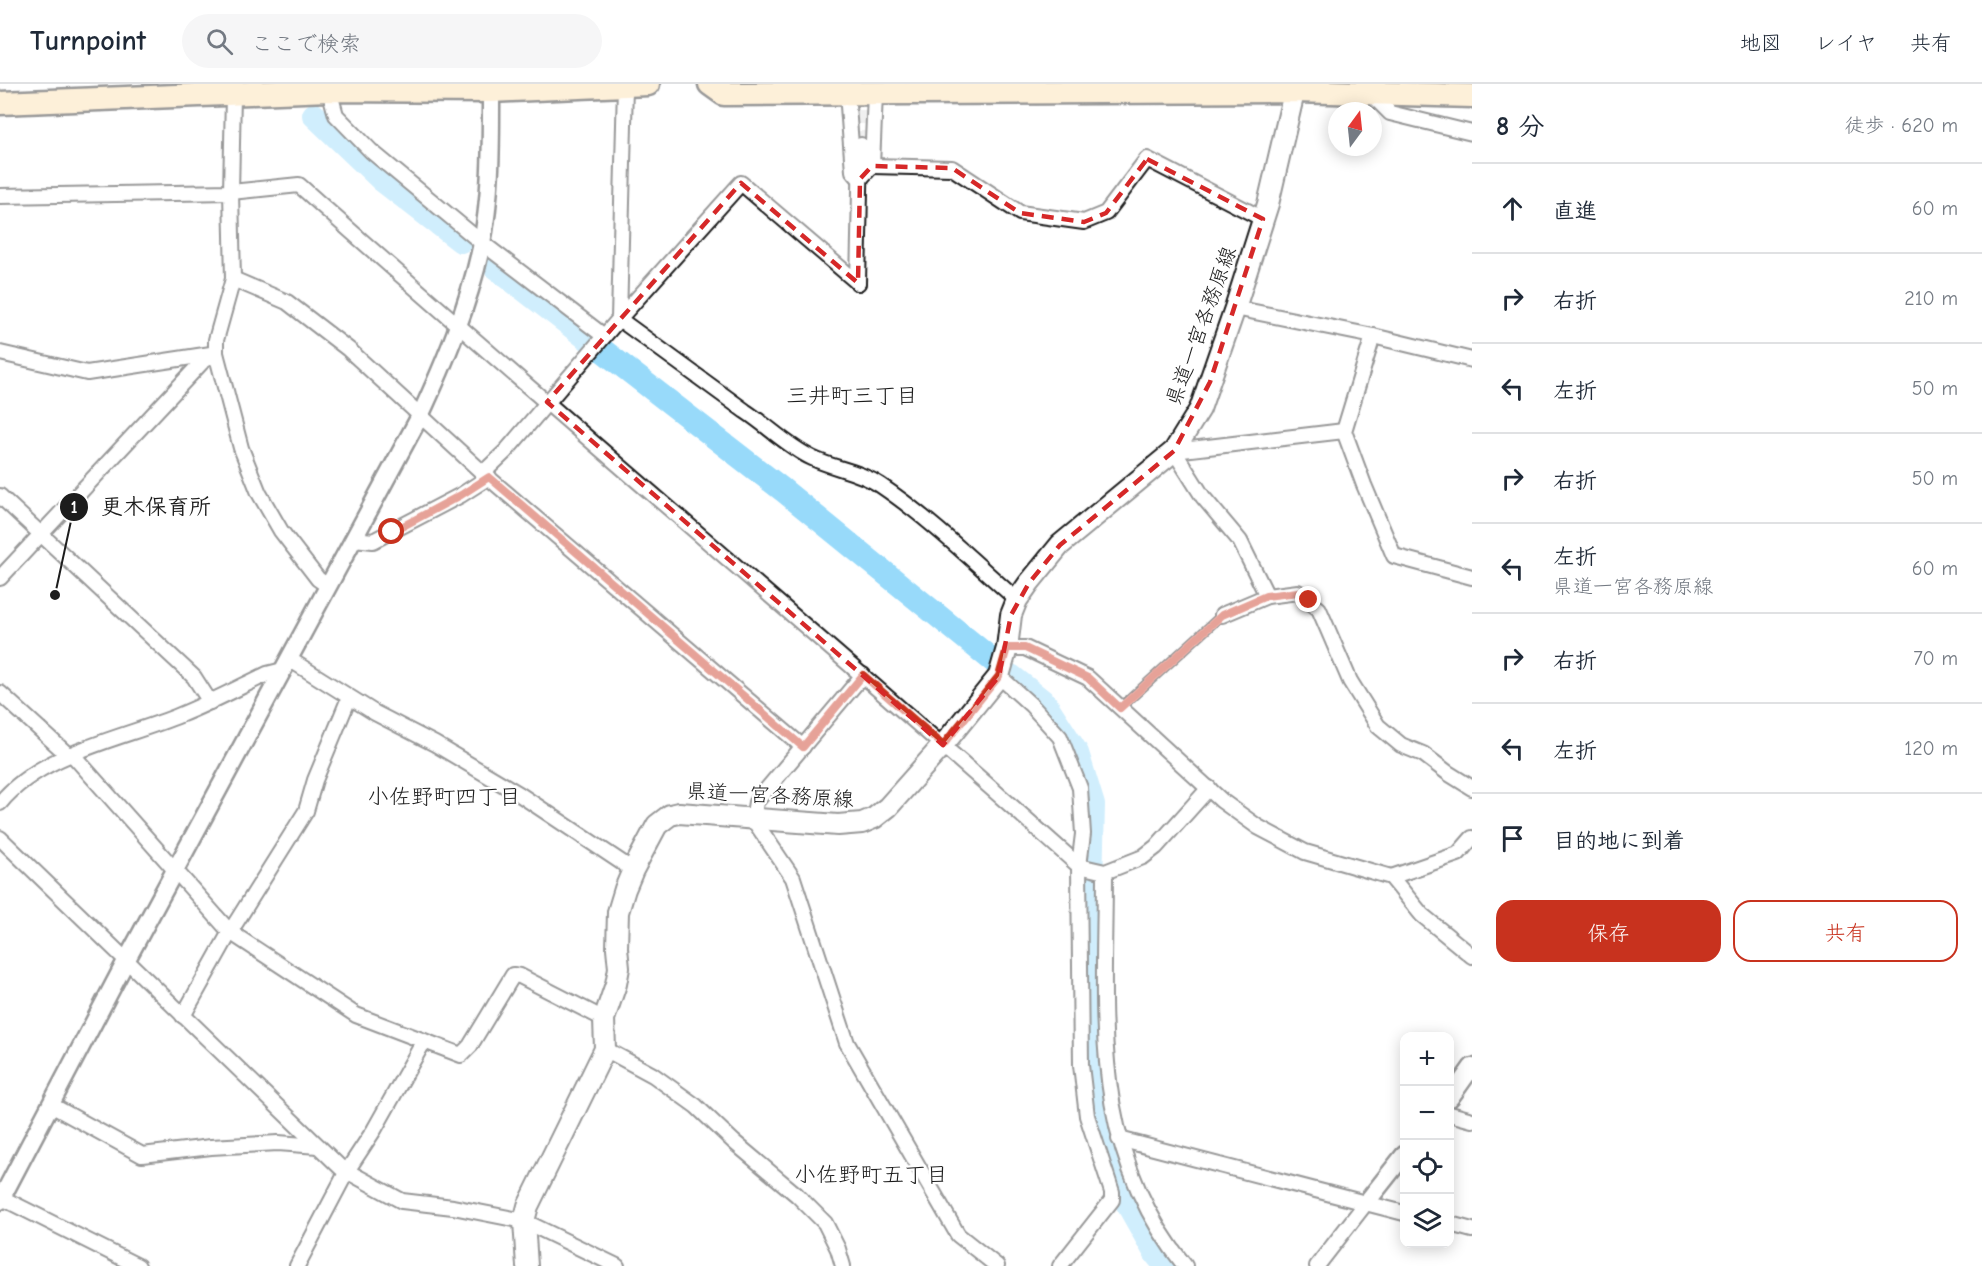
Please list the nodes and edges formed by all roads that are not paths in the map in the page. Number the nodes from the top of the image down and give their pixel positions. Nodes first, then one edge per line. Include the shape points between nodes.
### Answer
1 (710, 84) edge
2 (637, 85) edge
3 (491, 88) edge
4 (1295, 88) edge
5 (328, 90) junction
6 (847, 93) junction
7 (875, 93) junction
8 (1372, 94) junction
9 (233, 95) junction
10 (1472, 96) edge
11 (0, 103) edge
12 (1472, 133) edge
13 (861, 145) tunnel mouth
14 (872, 166) junction
15 (860, 179) junction
16 (231, 192) junction
17 (0, 196) edge
18 (1263, 219) junction
19 (482, 242) junction
20 (233, 279) junction
21 (1235, 308) junction
22 (619, 319) junction
23 (458, 328) junction
24 (1372, 336) junction
25 (598, 343) junction
26 (0, 353) edge
27 (216, 354) junction
28 (1472, 360) edge
29 (547, 402) junction
30 (420, 416) junction
31 (1344, 431) junction
32 (1174, 451) junction
33 (486, 475) junction
34 (0, 496) edge
35 (40, 535) junction
36 (354, 539) junction
37 (1472, 577) edge
38 (0, 578) edge
39 (328, 586) junction
40 (1266, 596) junction
41 (1017, 600) junction
42 (1222, 615) joint
43 (1007, 648) junction
44 (286, 665) junction
45 (863, 675) junction
46 (999, 676) junction
47 (0, 693) edge
48 (349, 698) junction
49 (210, 702) junction
50 (1120, 708) junction
51 (943, 745) junction
52 (803, 747) junction
53 (70, 755) junction
54 (1209, 788) junction
55 (1472, 788) edge
56 (0, 803) edge
57 (753, 819) junction
58 (0, 838) edge
59 (1472, 838) edge
60 (1082, 867) junction
61 (176, 870) junction
62 (633, 870) junction
63 (1102, 871) junction
64 (1391, 877) junction
65 (230, 932) junction
66 (1472, 956) edge
67 (126, 961) junction
68 (183, 1016) junction
69 (604, 1019) junction
70 (424, 1041) junction
71 (604, 1048) junction
72 (1472, 1067) edge
73 (1454, 1091) edge
74 (51, 1105) junction
75 (1454, 1115) edge
76 (1472, 1120) edge
77 (1119, 1139) junction
78 (318, 1146) junction
79 (1400, 1160) edge
80 (347, 1171) junction
81 (1, 1199) edge
82 (1366, 1203) junction
83 (1400, 1212) edge
84 (524, 1221) junction
85 (1454, 1225) edge
86 (1472, 1230) edge
87 (138, 1266) edge
88 (297, 1266) edge
89 (527, 1266) edge
90 (617, 1266) edge
91 (843, 1266) edge
92 (997, 1266) edge
93 (1060, 1266) edge
94 (1185, 1266) edge
95 (1317, 1266) edge

1 - 6 highway via 724,94
2 - 3 highway
2 - 22 street
3 - 5 highway
3 - 19 street
4 - 7 highway
4 - 8 highway
4 - 18 main road, 県道一宮各務原線
5 - 9 highway
5 - 19 street via 336,115 371,151
6 - 7 highway
6 - 15 street via 853,171
7 - 14 street
8 - 10 highway
8 - 12 street via 1390,112
9 - 11 highway
9 - 16 street
13 - 15 street
14 - 15 street
14 - 18 street via 952,168 1020,213 1084,222 1106,213 1147,159
15 - 22 street via 858,283 741,183
16 - 17 street
16 - 20 street
16 - 23 street via 299,185
18 - 21 main road, 県道一宮各務原線
19 - 23 street
19 - 25 street
20 - 27 street via 216,340
20 - 30 street via 287,302 348,349
21 - 24 street
21 - 32 main road, 県道一宮各務原線 via 1200,409
22 - 25 street
22 - 41 street via 783,440 813,459 860,474 881,486 942,533
23 - 29 street
23 - 30 street
24 - 28 street
24 - 31 street
25 - 29 street
26 - 27 street via 87,373
27 - 35 street via 202,362
27 - 39 street via 241,448 259,493 281,531 318,579
29 - 33 street
29 - 45 street
30 - 33 street
30 - 36 street
31 - 32 street
31 - 37 street via 1394,556
32 - 40 street via 1203,497 1240,541
32 - 41 main road, 県道一宮各務原線 via 1060,545
33 - 36 street via 461,495 373,541
33 - 52 street
34 - 35 street
35 - 38 street
35 - 49 street via 194,677
36 - 39 street
39 - 44 street
40 - 42 street
40 - 55 street via 1298,592 1319,609 1350,681 1378,726 1401,745 1423,754
41 - 43 main road, 県道一宮各務原線
42 - 50 lane
43 - 46 main road, 県道一宮各務原線
43 - 50 street via 1025,648 1088,678
44 - 48 street
44 - 49 street
44 - 61 street
45 - 51 street
45 - 52 street
46 - 51 main road, 県道一宮各務原線
46 - 60 street via 1060,737 1080,788
47 - 53 street
48 - 62 street via 519,794
48 - 65 street via 306,811
49 - 53 street
50 - 54 street
51 - 57 main road, 県道一宮各務原線 via 874,819 838,825
51 - 60 street
52 - 57 street via 756,802
53 - 56 street via 30,777
53 - 61 street
54 - 63 street via 1156,847 1143,857
54 - 64 street via 1282,841 1305,852
57 - 62 main road, 県道一宮各務原線 via 670,815 657,825
57 - 92 street via 793,878 848,1043 958,1235
58 - 67 street
59 - 64 street via 1458,854
60 - 63 street
60 - 93 street via 1080,1065 1087,1116 1112,1200
61 - 65 street
61 - 67 street
62 - 69 main road, 県道一宮各務原線 via 618,912 619,968
63 - 77 street via 1104,1048
64 - 66 street via 1422,915
65 - 68 street
65 - 70 street via 356,1015
67 - 68 street
67 - 74 street
68 - 78 street
69 - 70 street via 513,975 461,1055
69 - 71 main road, 県道一宮各務原線
70 - 80 street
71 - 84 main road, 県道一宮各務原線
71 - 91 street via 653,1075 696,1106 797,1196 825,1223
72 - 73 street
74 - 78 street via 142,1155 278,1143
74 - 81 street
75 - 76 street
77 - 82 street
77 - 94 street via 1135,1186
78 - 80 street
79 - 82 street
80 - 84 street via 402,1201
80 - 88 street
81 - 87 street
82 - 83 street
82 - 95 street
84 - 89 main road, 県道一宮各務原線
84 - 90 street
85 - 86 street

